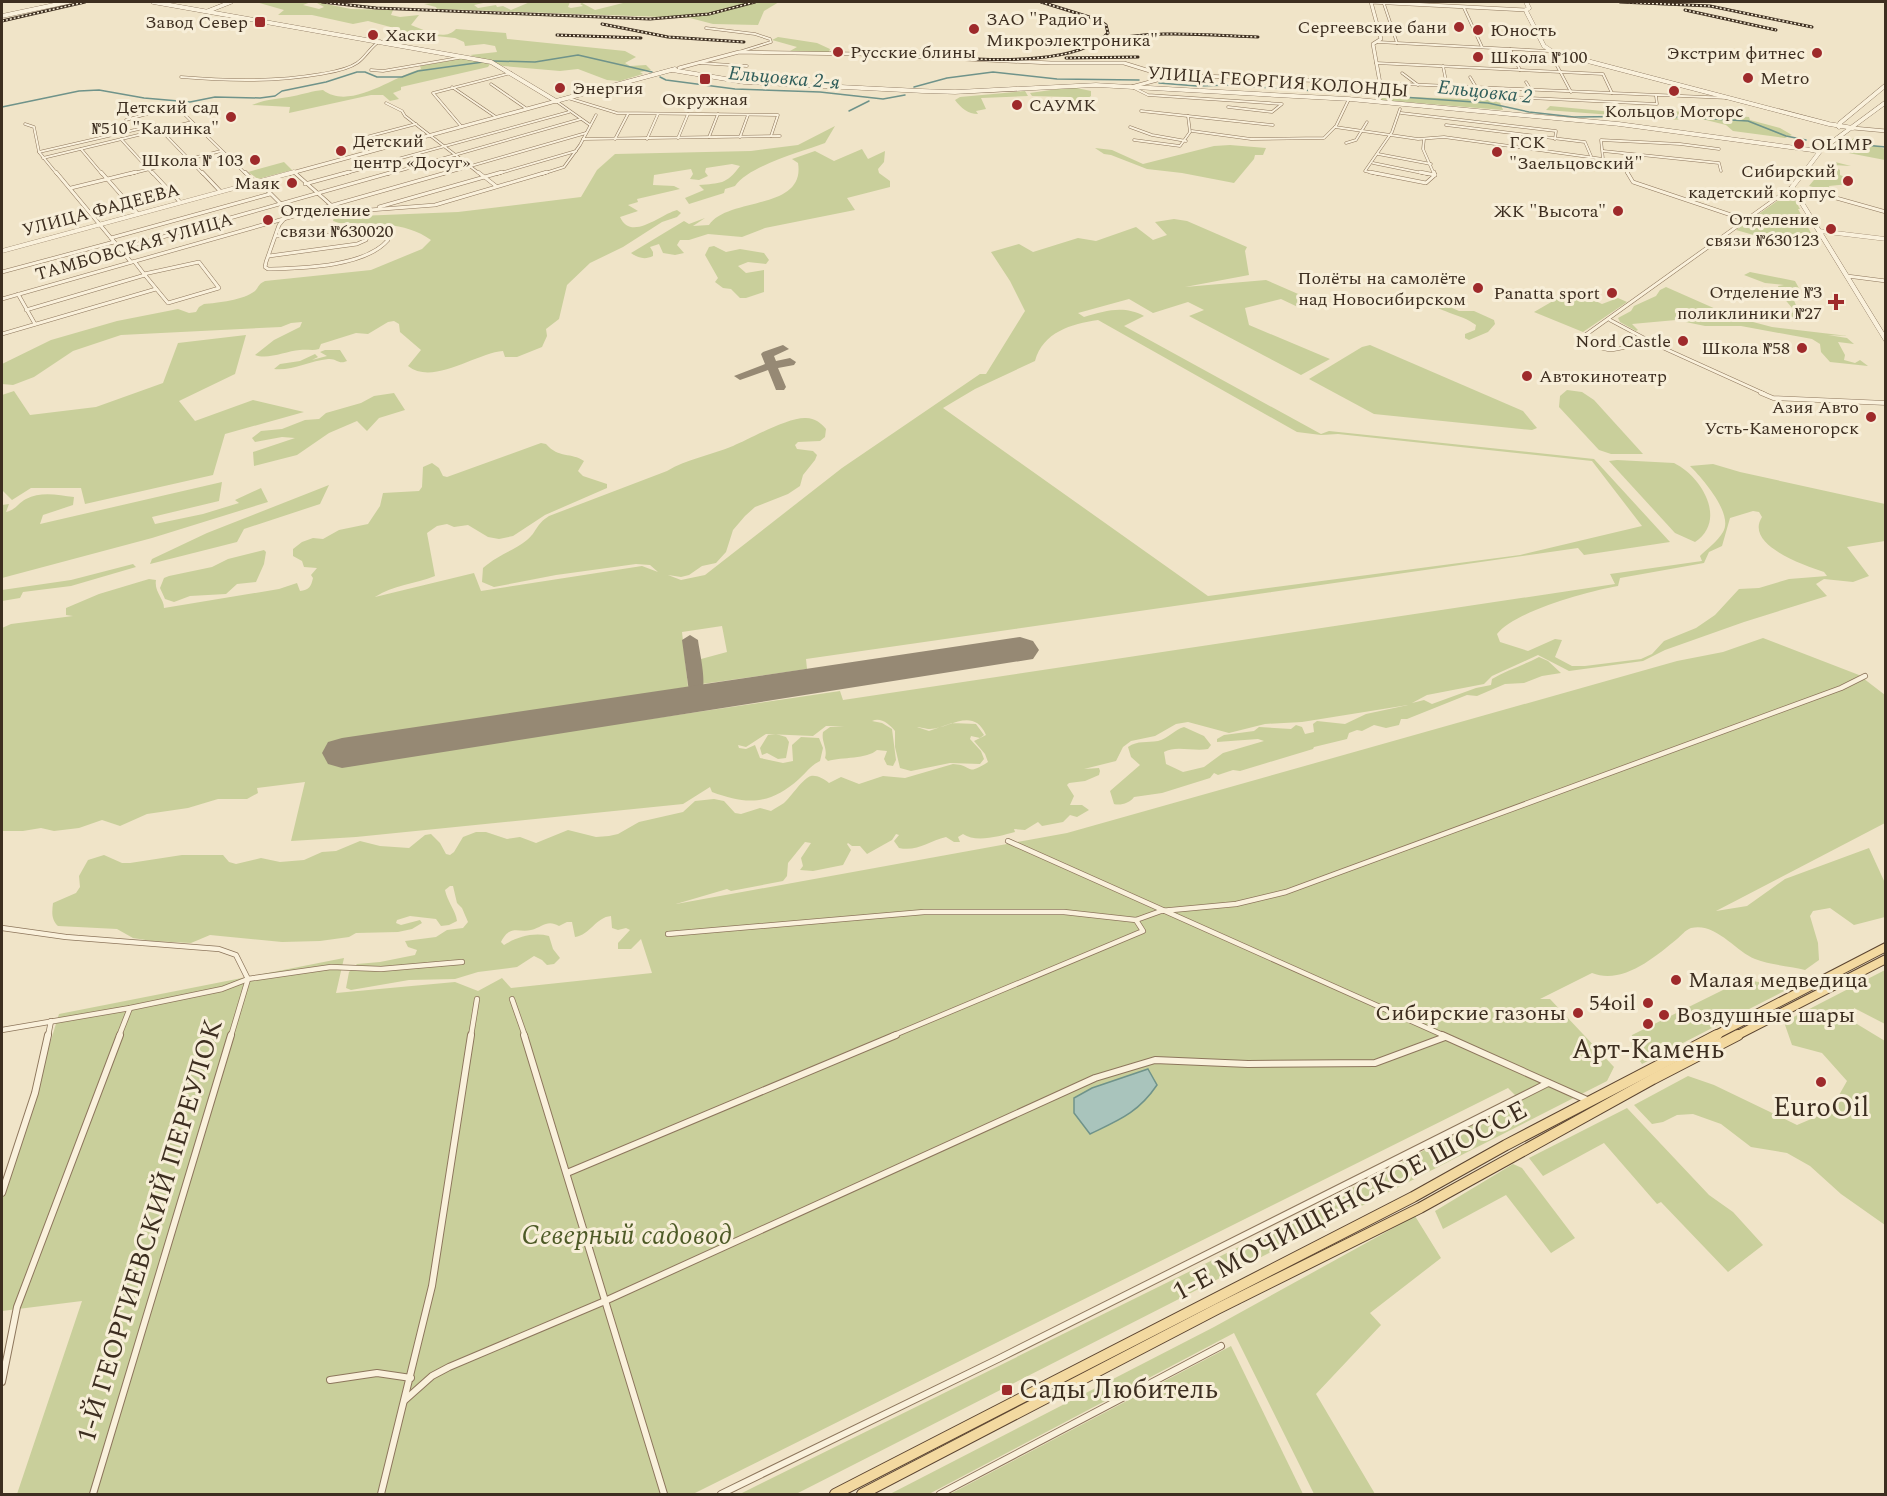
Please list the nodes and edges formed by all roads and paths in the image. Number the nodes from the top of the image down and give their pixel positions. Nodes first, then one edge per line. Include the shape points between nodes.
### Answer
1 (68, 2) edge
2 (153, 2) edge
3 (231, 2) edge
4 (1369, 2) edge
5 (1526, 2) edge
6 (1384, 4) junction
7 (1464, 8) junction
8 (1526, 10) junction
9 (208, 11) junction
10 (2, 16) edge
11 (706, 28) dead end
12 (381, 41) junction
13 (1378, 42) junction
14 (1397, 44) junction
15 (1482, 48) junction
16 (1510, 49) junction
17 (1551, 51) junction
18 (740, 52) junction
19 (466, 57) junction
20 (694, 63) junction
21 (1376, 63) junction
22 (747, 66) dead end
23 (1443, 66) junction
24 (679, 68) junction
25 (371, 70) dead end
26 (672, 70) junction
27 (1520, 70) junction
28 (1560, 71) junction
29 (510, 72) junction
30 (1151, 72) junction
31 (1402, 74) dead end
32 (1167, 76) junction
33 (182, 77) dead end
34 (1470, 77) dead end
35 (1155, 79) junction
36 (768, 82) junction
37 (1527, 82) dead end
38 (1144, 83) junction
39 (1380, 83) junction
40 (490, 84) dead end
41 (1418, 85) junction
42 (1886, 85) edge
43 (1447, 86) junction
44 (452, 87) junction
45 (1131, 87) junction
46 (1476, 87) junction
47 (1149, 88) junction
48 (1531, 90) junction
49 (1569, 92) junction
50 (1612, 93) junction
51 (1486, 96) dead end
52 (1656, 96) junction
53 (568, 98) junction
54 (1729, 98) junction
55 (1349, 99) junction
56 (1571, 100) junction
57 (556, 101) junction
58 (1886, 102) edge
59 (386, 103) dead end
60 (1228, 107) dead end
61 (527, 109) junction
62 (1142, 111) dead end
63 (569, 112) junction
64 (628, 114) junction
65 (658, 114) junction
66 (688, 114) junction
67 (718, 114) junction
68 (596, 115) dead end
69 (748, 115) junction
70 (1188, 116) junction
71 (496, 117) junction
72 (1445, 118) junction
73 (126, 120) dead end
74 (581, 120) junction
75 (192, 122) junction
76 (1367, 122) dead end
77 (26, 124) dead end
78 (416, 124) junction
79 (590, 125) junction
80 (1273, 125) dead end
81 (461, 126) junction
82 (1839, 126) junction
83 (1130, 127) dead end
84 (1335, 127) junction
85 (1853, 128) junction
86 (159, 129) junction
87 (1192, 131) junction
88 (1362, 131) junction
89 (1886, 131) edge
90 (586, 133) junction
91 (430, 135) junction
92 (1389, 135) junction
93 (740, 136) junction
94 (771, 136) junction
95 (780, 136) dead end
96 (1839, 136) junction
97 (710, 137) junction
98 (647, 138) junction
99 (678, 138) junction
100 (1555, 138) junction
101 (121, 139) junction
102 (583, 139) junction
103 (355, 140) dead end
104 (615, 140) junction
105 (1134, 140) dead end
106 (1424, 140) junction
107 (1186, 141) junction
108 (1347, 143) dead end
109 (445, 146) junction
110 (81, 149) junction
111 (1719, 149) dead end
112 (221, 151) junction
113 (576, 151) junction
114 (1603, 151) junction
115 (1819, 151) junction
116 (39, 152) junction
117 (1378, 154) junction
118 (456, 155) junction
119 (1591, 156) junction
120 (43, 158) junction
121 (188, 159) junction
122 (1603, 159) junction
123 (1373, 163) junction
124 (1431, 164) junction
125 (471, 165) junction
126 (148, 169) junction
127 (1721, 171) dead end
128 (294, 172) junction
129 (1435, 175) junction
130 (485, 176) junction
131 (107, 179) junction
132 (264, 180) junction
133 (255, 182) junction
134 (305, 184) junction
135 (496, 186) junction
136 (1792, 187) junction
137 (71, 188) junction
138 (220, 191) junction
139 (270, 194) junction
140 (318, 194) junction
141 (1822, 194) dead end
142 (1781, 196) junction
143 (1798, 198) junction
144 (180, 202) junction
145 (281, 204) junction
146 (331, 205) junction
147 (368, 211) junction
148 (1885, 212) edge
149 (138, 214) junction
150 (292, 216) junction
151 (286, 218) junction
152 (1746, 220) junction
153 (99, 224) junction
154 (1819, 231) junction
155 (276, 236) junction
156 (368, 236) junction
157 (111, 238) junction
158 (1886, 239) edge
159 (114, 242) junction
160 (120, 249) junction
161 (2, 251) edge
162 (268, 256) junction
163 (132, 261) junction
164 (2, 272) edge
165 (145, 274) junction
166 (1846, 276) junction
167 (1886, 281) edge
168 (156, 289) junction
169 (18, 294) junction
170 (2, 299) edge
171 (26, 310) junction
172 (1610, 320) junction
173 (35, 324) junction
174 (2, 334) edge
175 (1886, 340) edge
176 (1651, 342) junction
177 (1886, 403) edge
178 (1865, 676) dead end
179 (1008, 841) dead end
180 (1161, 911) junction
181 (1136, 920) junction
182 (2, 928) edge
183 (668, 934) dead end
184 (1886, 947) edge
185 (1886, 959) edge
186 (462, 962) dead end
187 (248, 979) junction
188 (477, 999) dead end
189 (512, 999) dead end
190 (130, 1008) junction
191 (51, 1021) junction
192 (2, 1030) edge
193 (1445, 1037) junction
194 (1548, 1083) junction
195 (1589, 1101) junction
196 (567, 1173) junction
197 (2, 1192) edge
198 (1413, 1197) junction
199 (1420, 1208) junction
200 (604, 1300) junction
201 (1221, 1346) dead end
202 (411, 1378) junction
203 (330, 1380) dead end
204 (2, 1382) edge
205 (405, 1400) junction
206 (93, 1494) edge
207 (381, 1494) edge
208 (664, 1494) edge
209 (721, 1494) edge
210 (835, 1494) edge
211 (862, 1494) edge
212 (940, 1494) edge

1 - 10 main road
2 - 9 main road
3 - 9 main road
4 - 6 street
4 - 13 street via 1381,39
5 - 8 main road
6 - 7 street
6 - 14 street
7 - 8 street
7 - 15 street
8 - 17 main road via 1544,46
9 - 12 main road
11 - 18 street via 770,39 771,42
12 - 19 main road
12 - 33 street via 371,46 357,63 284,80
13 - 14 street
13 - 21 street via 1373,45
14 - 15 street
15 - 16 street
16 - 17 street
16 - 27 street
17 - 28 street
17 - 54 main road
18 - 20 street
18 - 30 street via 1124,63
19 - 25 street
19 - 29 main road via 491,62
20 - 22 street
20 - 24 street
21 - 23 street
21 - 39 street
23 - 27 street
23 - 43 street
24 - 26 main road
24 - 36 main road, УЛИЦА ГЕОРГИЯ КОЛОНДЫ
26 - 36 main road, УЛИЦА ГЕОРГИЯ КОЛОНДЫ
26 - 53 main road
27 - 28 street
28 - 49 street
28 - 50 street via 1603,74
29 - 44 street
29 - 57 main road
30 - 32 street
30 - 35 street
31 - 41 street
32 - 35 street
32 - 39 street
34 - 46 street
35 - 38 street
36 - 45 main road, УЛИЦА ГЕОРГИЯ КОЛОНДЫ via 955,92 1076,85
37 - 48 street
38 - 45 street
38 - 47 street
39 - 41 street
40 - 61 street
41 - 43 street
42 - 82 main road
43 - 46 street
44 - 71 street
44 - 81 street via 433,93
45 - 47 main road, УЛИЦА ГЕОРГИЯ КОЛОНДЫ
45 - 60 street via 1148,95 1280,103 1272,112
46 - 48 street
47 - 55 main road, УЛИЦА ГЕОРГИЯ КОЛОНДЫ
48 - 49 street
49 - 50 street
49 - 56 street
50 - 52 street
51 - 56 street
52 - 54 street
52 - 56 street via 1657,104
53 - 57 main road
53 - 64 street
54 - 82 main road
55 - 84 street
55 - 115 main road, УЛИЦА ГЕОРГИЯ КОЛОНДЫ via 1631,126
57 - 61 street, УЛИЦА ФАДЕЕВА
57 - 63 street
58 - 85 main road
59 - 78 street
61 - 71 street, УЛИЦА ФАДЕЕВА
62 - 70 street
63 - 74 street
63 - 109 street
64 - 65 street
64 - 104 street
65 - 66 street
65 - 98 street
66 - 67 street
66 - 99 street
67 - 69 street
67 - 97 street
68 - 79 street
69 - 93 street
69 - 94 street via 778,115
70 - 80 street
70 - 87 street
71 - 81 street, УЛИЦА ФАДЕЕВА
72 - 92 street via 1400,111
72 - 100 street via 1446,125
72 - 100 street via 1556,130
73 - 75 street via 150,113 182,112
74 - 79 street
74 - 118 street
75 - 86 street
75 - 112 street
76 - 88 street
77 - 116 street via 34,127
78 - 91 street
78 - 103 street
79 - 90 street
81 - 91 street, УЛИЦА ФАДЕЕВА
82 - 85 main road
82 - 96 main road
83 - 107 street
84 - 87 street via 1329,135 1311,139 1262,139
84 - 88 street
85 - 89 street
85 - 96 main road
86 - 101 street
86 - 116 street via 153,125
86 - 121 street
87 - 107 street
88 - 92 street
88 - 108 street via 1356,140
90 - 102 street
90 - 125 street, ТАМБОВСКАЯ УЛИЦА
91 - 109 street
91 - 128 street, УЛИЦА ФАДЕЕВА
92 - 106 street
92 - 117 street
93 - 94 street
93 - 97 street
94 - 95 street
96 - 115 main road
97 - 99 street
98 - 99 street
98 - 104 street
100 - 119 street via 1585,142
101 - 110 street
101 - 126 street
102 - 104 street
102 - 113 street
105 - 107 street via 1177,146
106 - 119 street via 1444,137
106 - 124 street via 1423,149
109 - 118 street
109 - 134 street
110 - 120 street
110 - 131 street
111 - 114 street via 1601,140
112 - 121 street
112 - 133 street
113 - 130 street
113 - 135 street via 564,167
114 - 122 street
114 - 127 street via 1719,164
115 - 136 main road
116 - 120 street
117 - 123 street
117 - 124 street
118 - 125 street
118 - 140 street
119 - 122 street
120 - 137 street
121 - 126 street
121 - 138 street
122 - 152 street via 1626,170 1633,183
123 - 129 street
123 - 129 street via 1365,171 1426,183
124 - 129 street
125 - 130 street
125 - 146 street, ТАМБОВСКАЯ УЛИЦА
126 - 131 street
126 - 144 street
128 - 132 street, УЛИЦА ФАДЕЕВА
128 - 134 street
130 - 135 street
130 - 147 street
131 - 137 street
131 - 149 street
132 - 133 street, УЛИЦА ФАДЕЕВА
132 - 139 street
133 - 138 street, УЛИЦА ФАДЕЕВА
134 - 140 street
135 - 147 street via 435,205
136 - 142 street
136 - 143 main road
137 - 153 street
138 - 144 street, УЛИЦА ФАДЕЕВА
139 - 145 street
139 - 157 street
140 - 145 street
140 - 146 street
141 - 148 street
142 - 143 main road
142 - 152 street
143 - 154 main road
144 - 149 street, УЛИЦА ФАДЕЕВА
145 - 150 street
145 - 160 street
146 - 150 street, ТАМБОВСКАЯ УЛИЦА
147 - 150 street
149 - 153 street, УЛИЦА ФАДЕЕВА
150 - 151 street, ТАМБОВСКАЯ УЛИЦА
151 - 155 street
151 - 163 street, ТАМБОВСКАЯ УЛИЦА
152 - 172 street
153 - 157 street
153 - 161 street, УЛИЦА ФАДЕЕВА
154 - 158 street
154 - 166 main road
155 - 156 street
155 - 162 street
156 - 162 street via 357,244
156 - 162 street via 381,235 388,240 380,251 358,258 288,268 265,267
157 - 159 street
159 - 160 street
159 - 164 street
160 - 163 street
163 - 165 street
163 - 169 street, ТАМБОВСКАЯ УЛИЦА
165 - 168 street
165 - 168 street via 199,262 219,288 168,303
165 - 171 street
166 - 167 street
166 - 175 main road
168 - 173 street
169 - 170 street, ТАМБОВСКАЯ УЛИЦА
169 - 171 street
171 - 173 street
172 - 176 street
172 - 176 street via 1584,336 1611,350
173 - 174 street
176 - 177 street via 1773,398
178 - 180 street via 1286,892 1236,904
179 - 180 street
180 - 181 street
180 - 193 street
181 - 183 street via 1064,912 924,912
181 - 196 street via 1143,931
182 - 187 street via 219,949 236,955
184 - 195 main road, 1-Е МОЧИЩЕНСКОЕ ШОССЕ
185 - 199 main road via 1615,1100
186 - 187 street via 381,969 331,967
187 - 190 street via 222,989
187 - 206 street, 1-Й ГЕОРГИЕВСКИЙ ПЕРЕУЛОК
188 - 202 street via 432,1286
189 - 196 street
190 - 191 street
190 - 204 street via 18,1307
191 - 192 street
191 - 197 street via 35,1093
193 - 194 street
193 - 200 street via 1375,1063 1155,1060 1095,1078
194 - 195 street
194 - 209 street
195 - 198 main road, 1-Е МОЧИЩЕНСКОЕ ШОССЕ
196 - 200 street
198 - 199 main road
198 - 210 main road, 1-Е МОЧИЩЕНСКОЕ ШОССЕ
199 - 211 main road via 1186,1324
200 - 205 street via 449,1367
200 - 208 street
201 - 212 street
202 - 203 street via 378,1373
202 - 205 street
205 - 207 street

